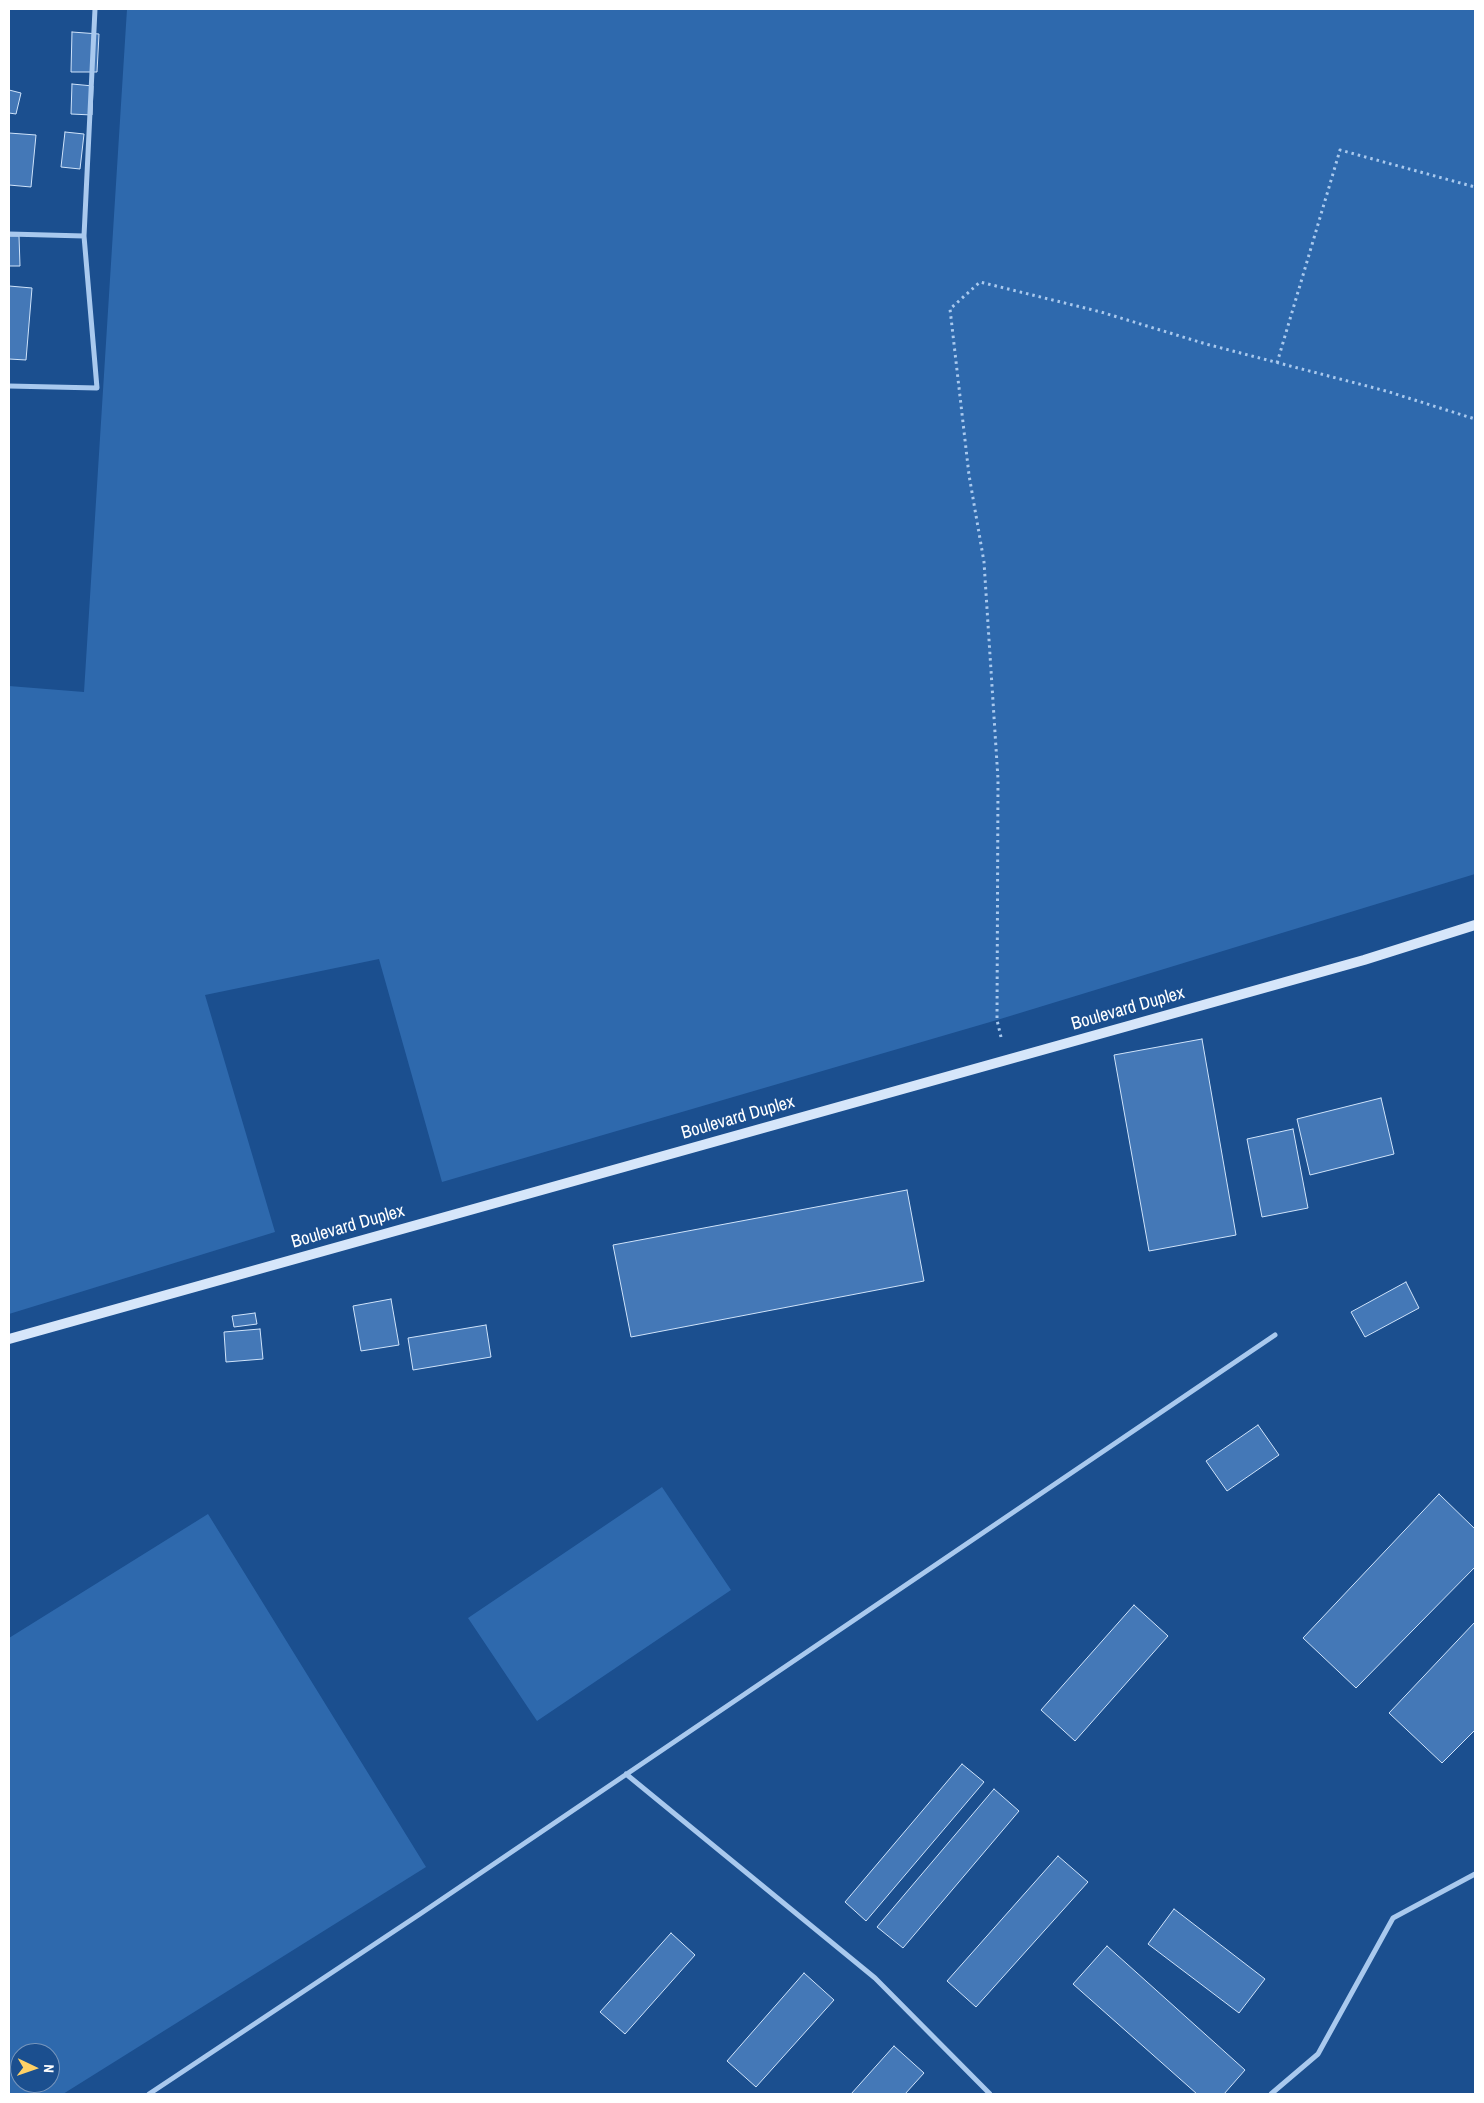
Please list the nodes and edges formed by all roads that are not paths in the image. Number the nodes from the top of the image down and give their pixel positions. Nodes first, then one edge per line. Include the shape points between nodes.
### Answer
1 (95, 9) edge
2 (9, 234) edge
3 (84, 236) junction
4 (9, 386) edge
5 (1475, 925) edge
6 (1275, 1335) dead end
7 (9, 1340) edge
8 (626, 1774) junction
9 (1475, 1874) edge
10 (150, 2094) edge
11 (990, 2094) edge
12 (1271, 2094) edge

1 - 3 street
2 - 3 street
3 - 4 street via 97,388
5 - 7 main road, Boulevard Duplex via 1364,960
6 - 8 street
8 - 10 street
8 - 11 street via 875,1978
9 - 12 street via 1393,1918 1318,2054

